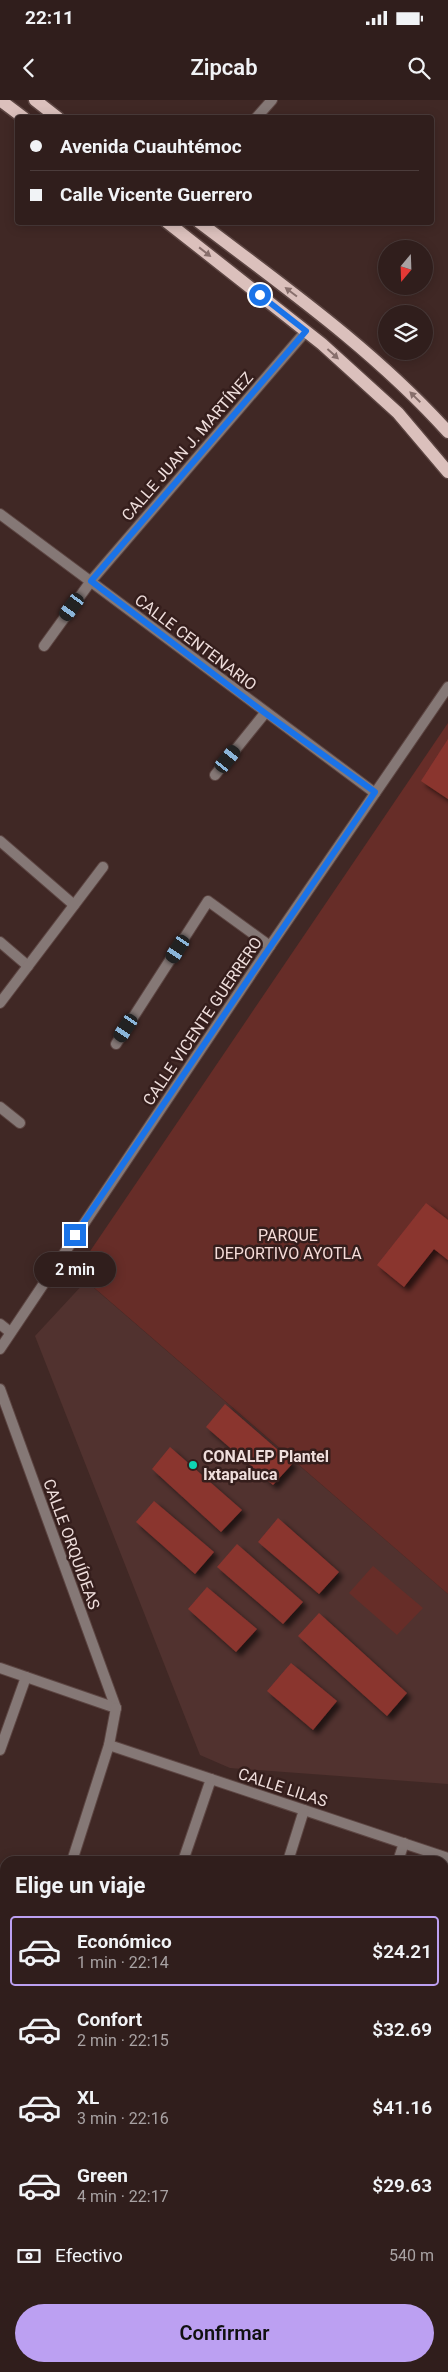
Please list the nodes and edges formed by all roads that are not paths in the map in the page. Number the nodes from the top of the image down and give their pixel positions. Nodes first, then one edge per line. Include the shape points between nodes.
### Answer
1 (0, 100) edge
2 (35, 100) edge
3 (272, 100) edge
4 (20, 115) edge
5 (54, 115) edge
6 (259, 115) edge
7 (171, 225) edge
8 (203, 225) edge
9 (306, 331) junction
10 (448, 432) edge
11 (448, 472) edge
12 (0, 514) edge
13 (91, 581) junction
14 (44, 646) dead end
15 (448, 687) edge
16 (265, 713) junction
17 (215, 775) dead end
18 (375, 792) junction
19 (0, 840) edge
20 (103, 867) dead end
21 (74, 905) junction
22 (0, 942) edge
23 (270, 946) junction
24 (28, 966) junction
25 (0, 1003) edge
26 (116, 1044) dead end
27 (0, 1108) edge
28 (20, 1123) dead end
29 (0, 1324) edge
30 (10, 1332) junction
31 (0, 1349) edge
32 (0, 1389) edge
33 (0, 1668) edge
34 (26, 1677) junction
35 (116, 1708) junction
36 (109, 1745) junction
37 (0, 1750) edge
38 (210, 1779) junction
39 (304, 1810) junction
40 (404, 1843) junction
41 (74, 1856) edge
42 (185, 1856) edge
43 (290, 1856) edge
44 (400, 1856) edge
45 (442, 1856) edge

1 - 4 main road
2 - 5 main road
3 - 6 street
7 -> 9 main road
10 -> 8 main road via 415,396 335,326
9 -> 11 main road via 398,414
9 - 13 street, CALLE JUAN J. MARTÍNEZ
12 - 13 street, CALLE CENTENARIO
13 - 14 street, CALLE JUAN J. MARTÍNEZ
13 - 16 street, CALLE CENTENARIO
15 - 18 street, CALLE VICENTE GUERRERO
16 - 17 street
16 - 18 street, CALLE CENTENARIO
18 - 23 street, CALLE VICENTE GUERRERO
19 - 21 street
20 - 21 street
21 - 24 street
22 - 24 street
23 - 26 street via 208,902
23 - 30 street, CALLE VICENTE GUERRERO
24 - 25 street
27 - 28 street
29 - 30 street
30 - 31 street, CALLE VICENTE GUERRERO
32 - 35 street, CALLE ORQUÍDEAS
33 - 34 street
34 - 35 street
34 - 37 street
35 - 36 street
36 - 38 street, CALLE LILAS
36 - 41 street
38 - 39 street, CALLE LILAS
38 - 42 street
39 - 40 street, CALLE LILAS
39 - 43 street
40 - 44 street
40 - 45 street, CALLE LILAS

